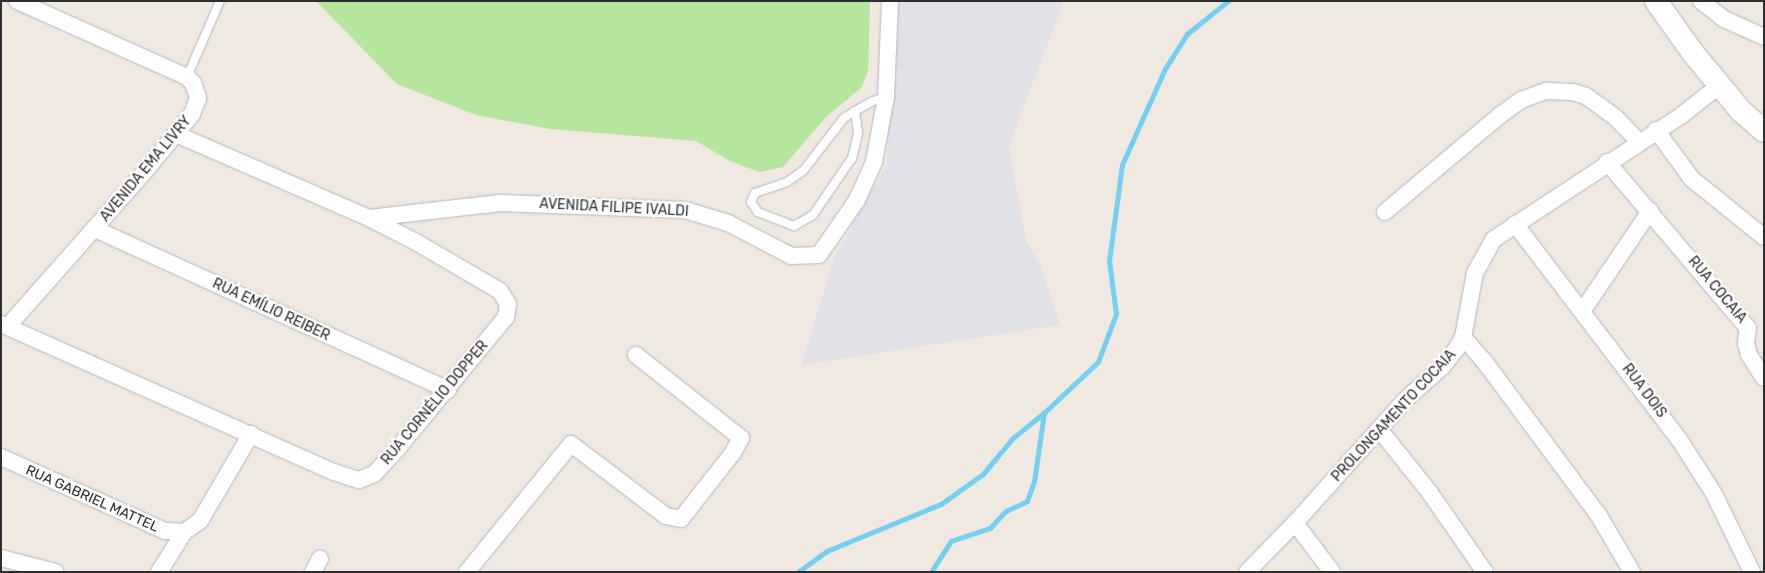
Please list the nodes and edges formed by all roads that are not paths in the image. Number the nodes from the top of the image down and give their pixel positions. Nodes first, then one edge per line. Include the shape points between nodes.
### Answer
1 (17, 1) edge
2 (220, 1) edge
3 (890, 1) edge
4 (1656, 1) edge
5 (1701, 1) edge
6 (1764, 37) edge
7 (187, 77) junction
8 (1720, 85) junction
9 (886, 97) junction
10 (854, 111) junction
11 (1656, 130) junction
12 (1764, 131) edge
13 (176, 134) junction
14 (1638, 142) junction
15 (1607, 162) junction
16 (1650, 211) junction
17 (1385, 212) dead end
18 (369, 218) junction
19 (1515, 224) junction
20 (95, 229) junction
21 (1764, 237) edge
22 (1583, 310) junction
23 (4, 325) edge
24 (1756, 330) edge
25 (1463, 337) junction
26 (636, 354) dead end
27 (1764, 378) edge
28 (448, 390) junction
29 (1379, 430) junction
30 (251, 434) junction
31 (1, 456) edge
32 (1296, 523) junction
33 (184, 532) junction
34 (1, 558) edge
35 (55, 572) edge
36 (159, 572) edge
37 (467, 572) edge
38 (1247, 572) edge
39 (1332, 572) edge
40 (1485, 572) edge
41 (1632, 572) edge
42 (1752, 572) edge

1 - 7 street
2 - 7 lane
3 - 9 street, AVENIDA FILIPE IVALDI
4 - 8 street
5 - 6 street via 1724,19
7 - 13 street, AVENIDA EMA LIVRY via 196,91 197,106
8 - 11 street, PROLONGAMENTO COCAIA
8 - 12 street via 1741,111
9 - 10 lane
9 - 18 street, AVENIDA FILIPE IVALDI via 880,136 865,185 822,252 812,257 791,256 728,222 685,210 500,203
10 - 10 lane via 822,143 803,171 787,182 755,193 752,202 758,212 794,226 813,215 852,158 858,133
11 - 14 street, PROLONGAMENTO COCAIA
11 - 21 street via 1692,179
13 - 18 street, RUA CORNÉLIO DOPPER
13 - 20 street, AVENIDA EMA LIVRY
14 - 15 street, PROLONGAMENTO COCAIA
14 - 17 street via 1616,118 1586,96 1546,91 1522,100 1499,116
15 - 16 street, RUA COCAIA
15 - 19 street, PROLONGAMENTO COCAIA
16 - 22 street
16 - 24 street, RUA COCAIA
18 - 28 street, RUA CORNÉLIO DOPPER via 474,275 505,296 506,317
19 - 22 street, RUA DOIS
19 - 25 street, PROLONGAMENTO COCAIA via 1494,239 1475,273
20 - 23 street, AVENIDA EMA LIVRY
20 - 28 street, RUA EMÍLIO REIBER
22 - 42 street, RUA DOIS via 1693,460 1714,494
23 - 30 street, RUA CORNÉLIO DOPPER
24 - 27 street, RUA COCAIA via 1746,343 1749,355
25 - 29 street, PROLONGAMENTO COCAIA via 1442,366
25 - 41 street via 1599,516
26 - 37 street via 740,438 732,454 681,519 666,516 571,444
28 - 30 street, RUA CORNÉLIO DOPPER via 398,448 366,479 349,478
29 - 32 street, PROLONGAMENTO COCAIA
29 - 40 street via 1430,493
30 - 33 street via 200,521
31 - 33 street, RUA GABRIEL MATTEL via 164,531
32 - 38 street, PROLONGAMENTO COCAIA
32 - 39 street
33 - 36 street
34 - 35 street

